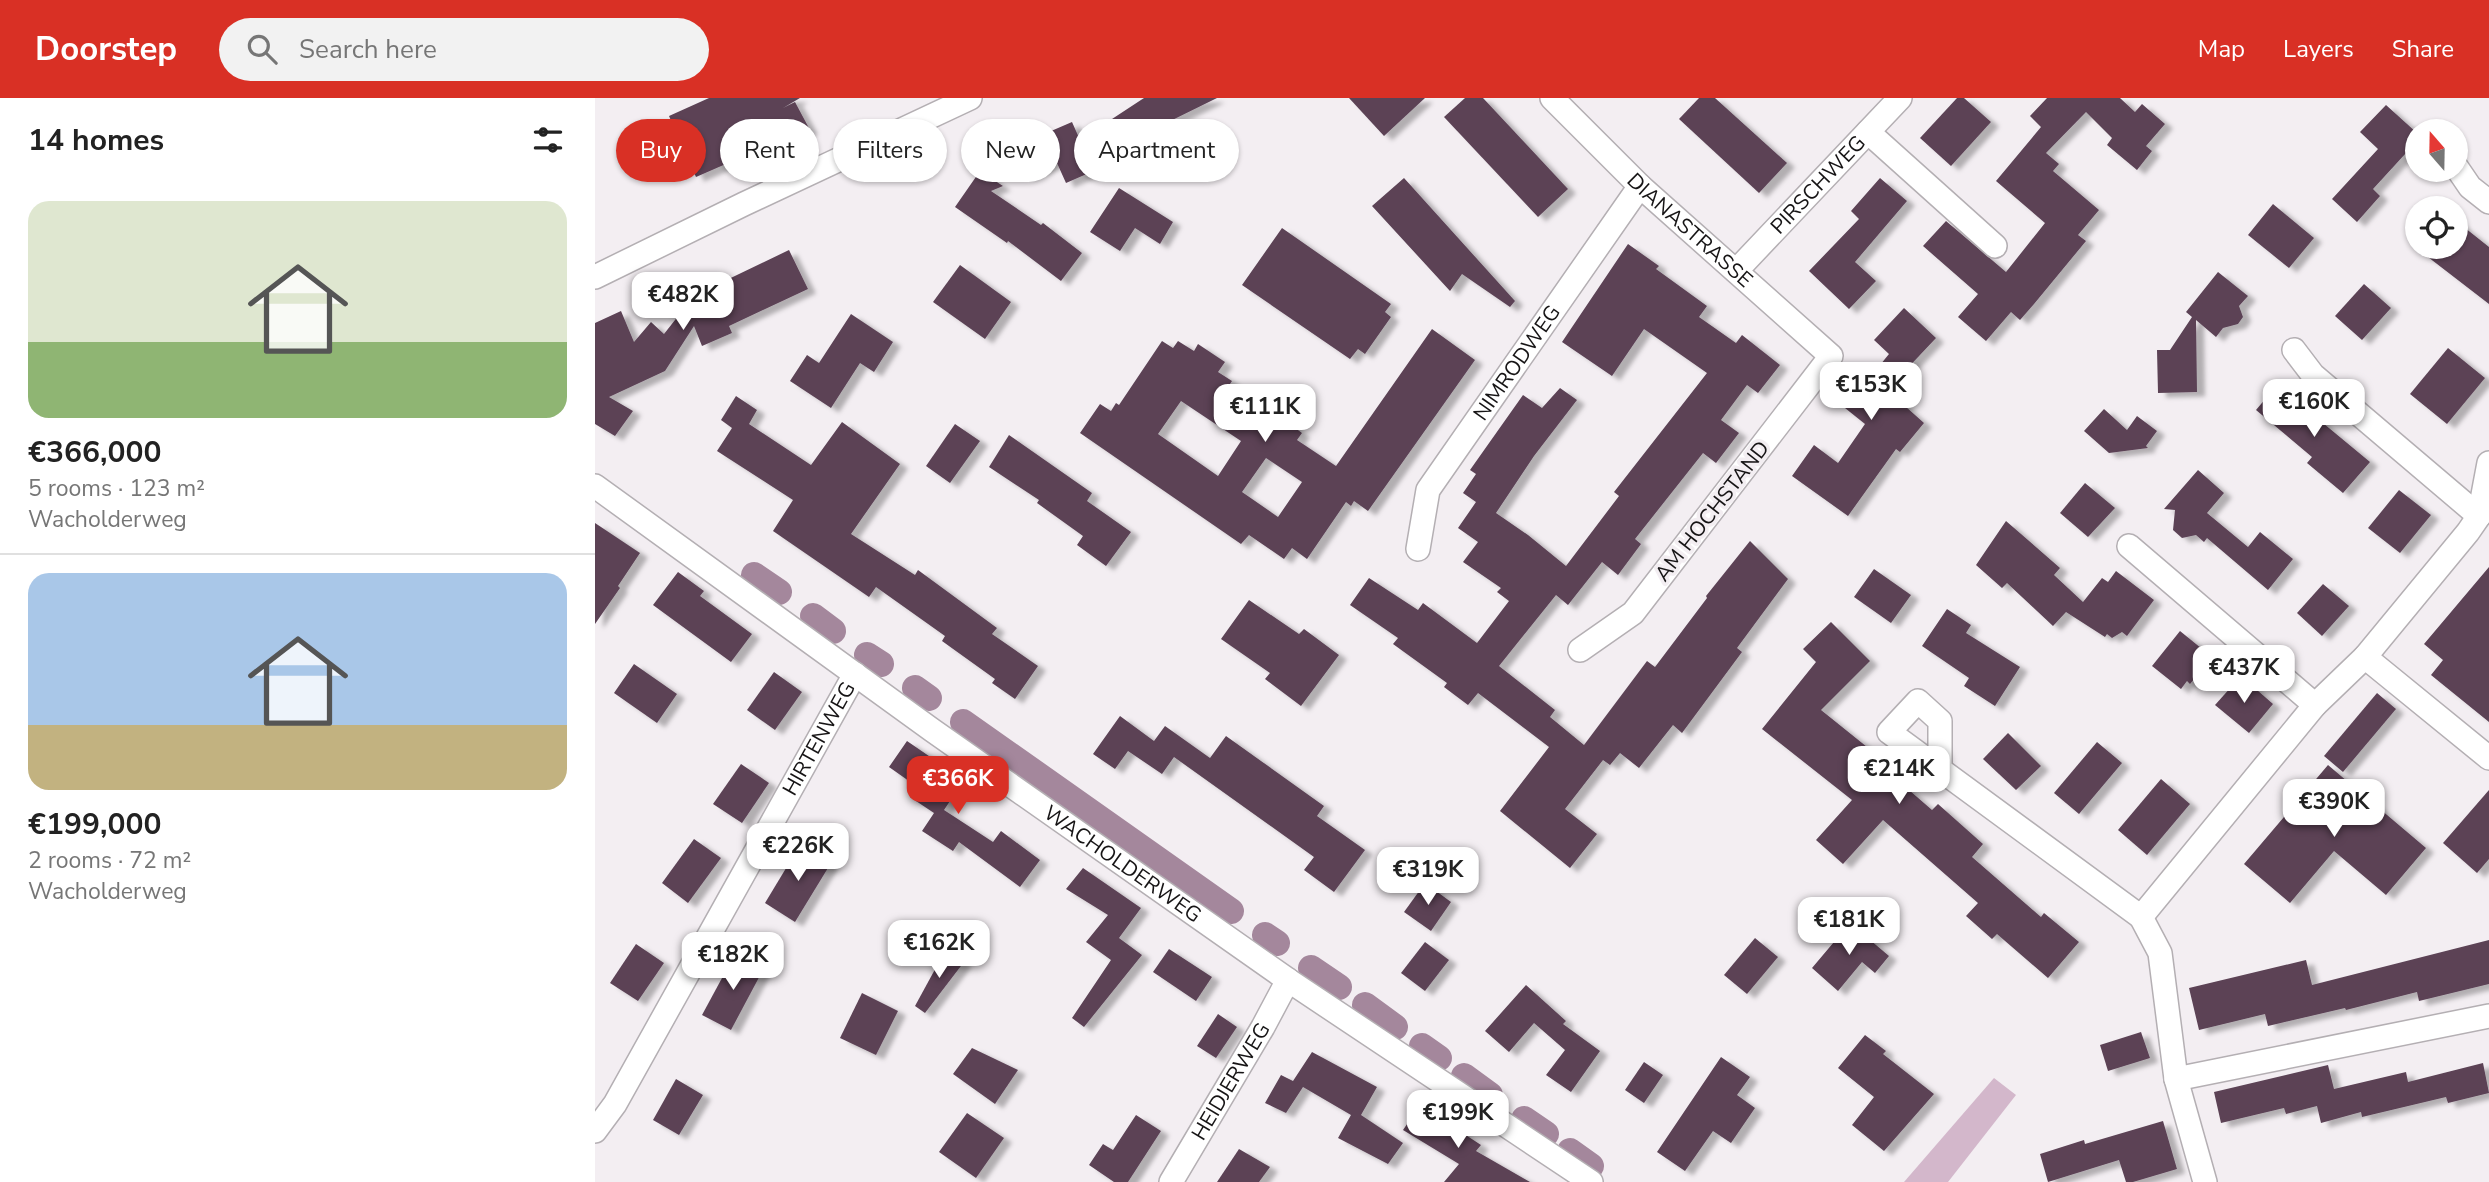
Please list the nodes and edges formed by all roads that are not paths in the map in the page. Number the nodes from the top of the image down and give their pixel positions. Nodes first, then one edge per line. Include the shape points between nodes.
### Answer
1 (970, 98) edge
2 (1552, 98) edge
3 (1900, 98) edge
4 (1868, 132) junction
5 (2467, 182) edge
6 (1640, 186) junction
7 (2489, 202) edge
8 (1995, 246) dead end
9 (1736, 271) junction
10 (595, 277) edge
11 (2294, 350) dead end
12 (1831, 356) joint
13 (2489, 463) edge
14 (595, 486) edge
15 (2479, 516) junction
16 (2129, 546) dead end
17 (1418, 549) dead end
18 (1580, 650) dead end
19 (2365, 657) junction
20 (855, 674) junction
21 (2315, 705) junction
22 (2489, 758) edge
23 (1940, 769) dead end
24 (2141, 917) junction
25 (1288, 980) junction
26 (2489, 1016) edge
27 (2176, 1079) junction
28 (595, 1131) edge
29 (1171, 1182) edge
30 (1591, 1182) edge
31 (2205, 1182) edge

1 - 10 street
2 - 6 street, DIANASTRASSE
3 - 4 street, PIRSCHWEG
4 - 8 street
4 - 9 street, PIRSCHWEG
5 - 7 street
6 - 9 street, DIANASTRASSE
6 - 17 street, NIMRODWEG via 1428,490
9 - 12 street, DIANASTRASSE
11 - 15 street via 2313,375
12 - 18 street, AM HOCHSTAND via 1633,613
13 - 15 street
14 - 20 street, WACHOLDERWEG
15 - 19 street
16 - 21 street
19 - 21 street
19 - 22 street
20 - 25 street, WACHOLDERWEG
20 - 28 street, HIRTENWEG via 615,1104
21 - 24 street
23 - 24 street
24 - 27 street via 2160,953
25 - 29 street, HEIDJERWEG
25 - 30 street, WACHOLDERWEG
26 - 27 street
27 - 31 street

